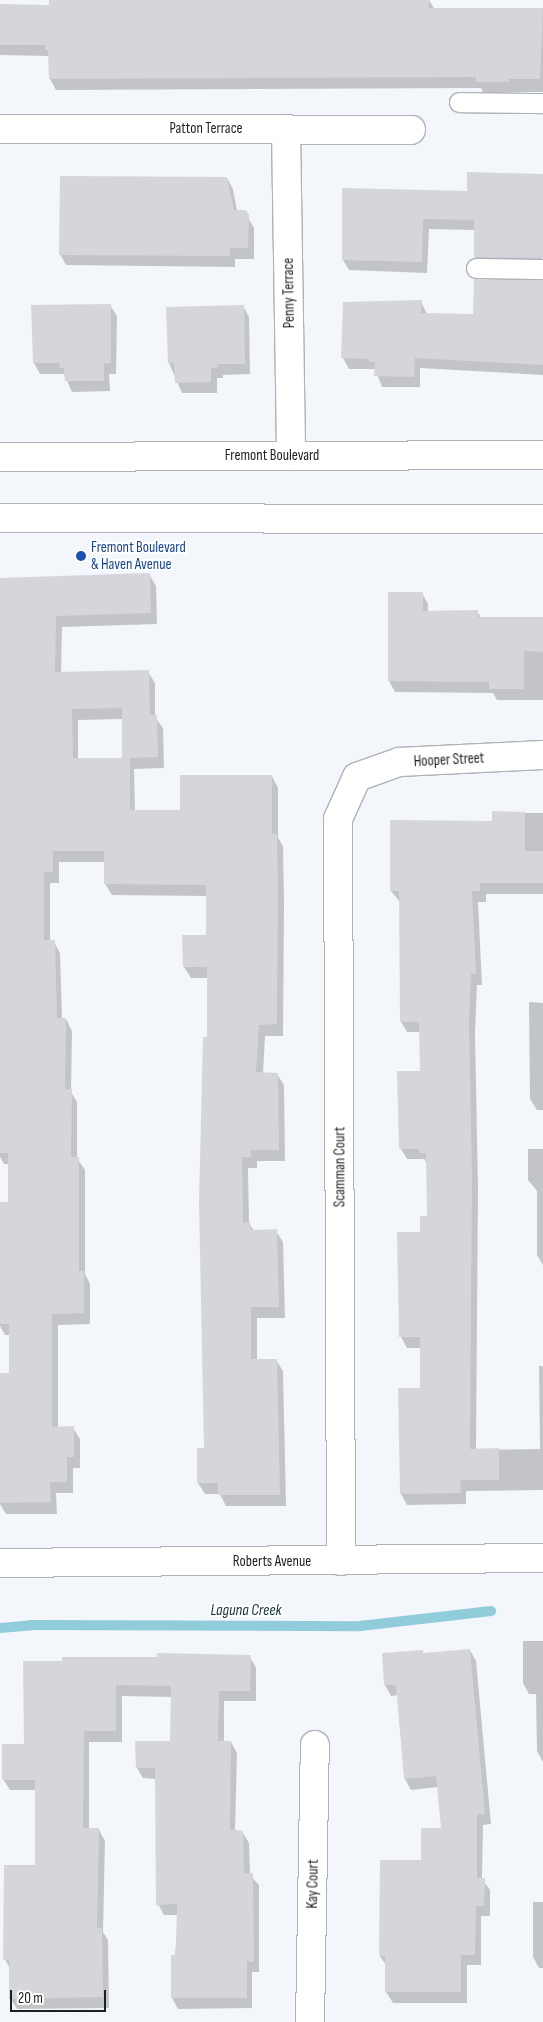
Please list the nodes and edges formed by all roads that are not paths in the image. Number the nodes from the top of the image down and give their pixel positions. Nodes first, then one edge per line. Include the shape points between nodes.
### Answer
1 (459, 102) dead end
2 (543, 102) edge
3 (0, 129) edge
4 (286, 130) junction
5 (411, 130) dead end
6 (476, 268) dead end
7 (543, 269) edge
8 (543, 455) edge
9 (291, 456) junction
10 (0, 457) edge
11 (0, 518) edge
12 (543, 519) edge
13 (543, 755) edge
14 (357, 777) joint
15 (543, 1558) edge
16 (341, 1561) junction
17 (0, 1563) edge
18 (315, 1745) dead end
19 (310, 2022) edge

1 - 2 lane
3 - 4 street, Patton Terrace
4 - 5 street, Patton Terrace
4 - 9 street, Penny Terrace
6 - 7 lane
8 - 9 street, Fremont Boulevard
9 - 10 street, Fremont Boulevard
11 - 12 street
13 - 14 street, Hooper Street via 399,762
14 - 16 street, Scamman Court via 338,819
15 - 16 street, Roberts Avenue
16 - 17 street, Roberts Avenue
18 - 19 street, Kay Court

